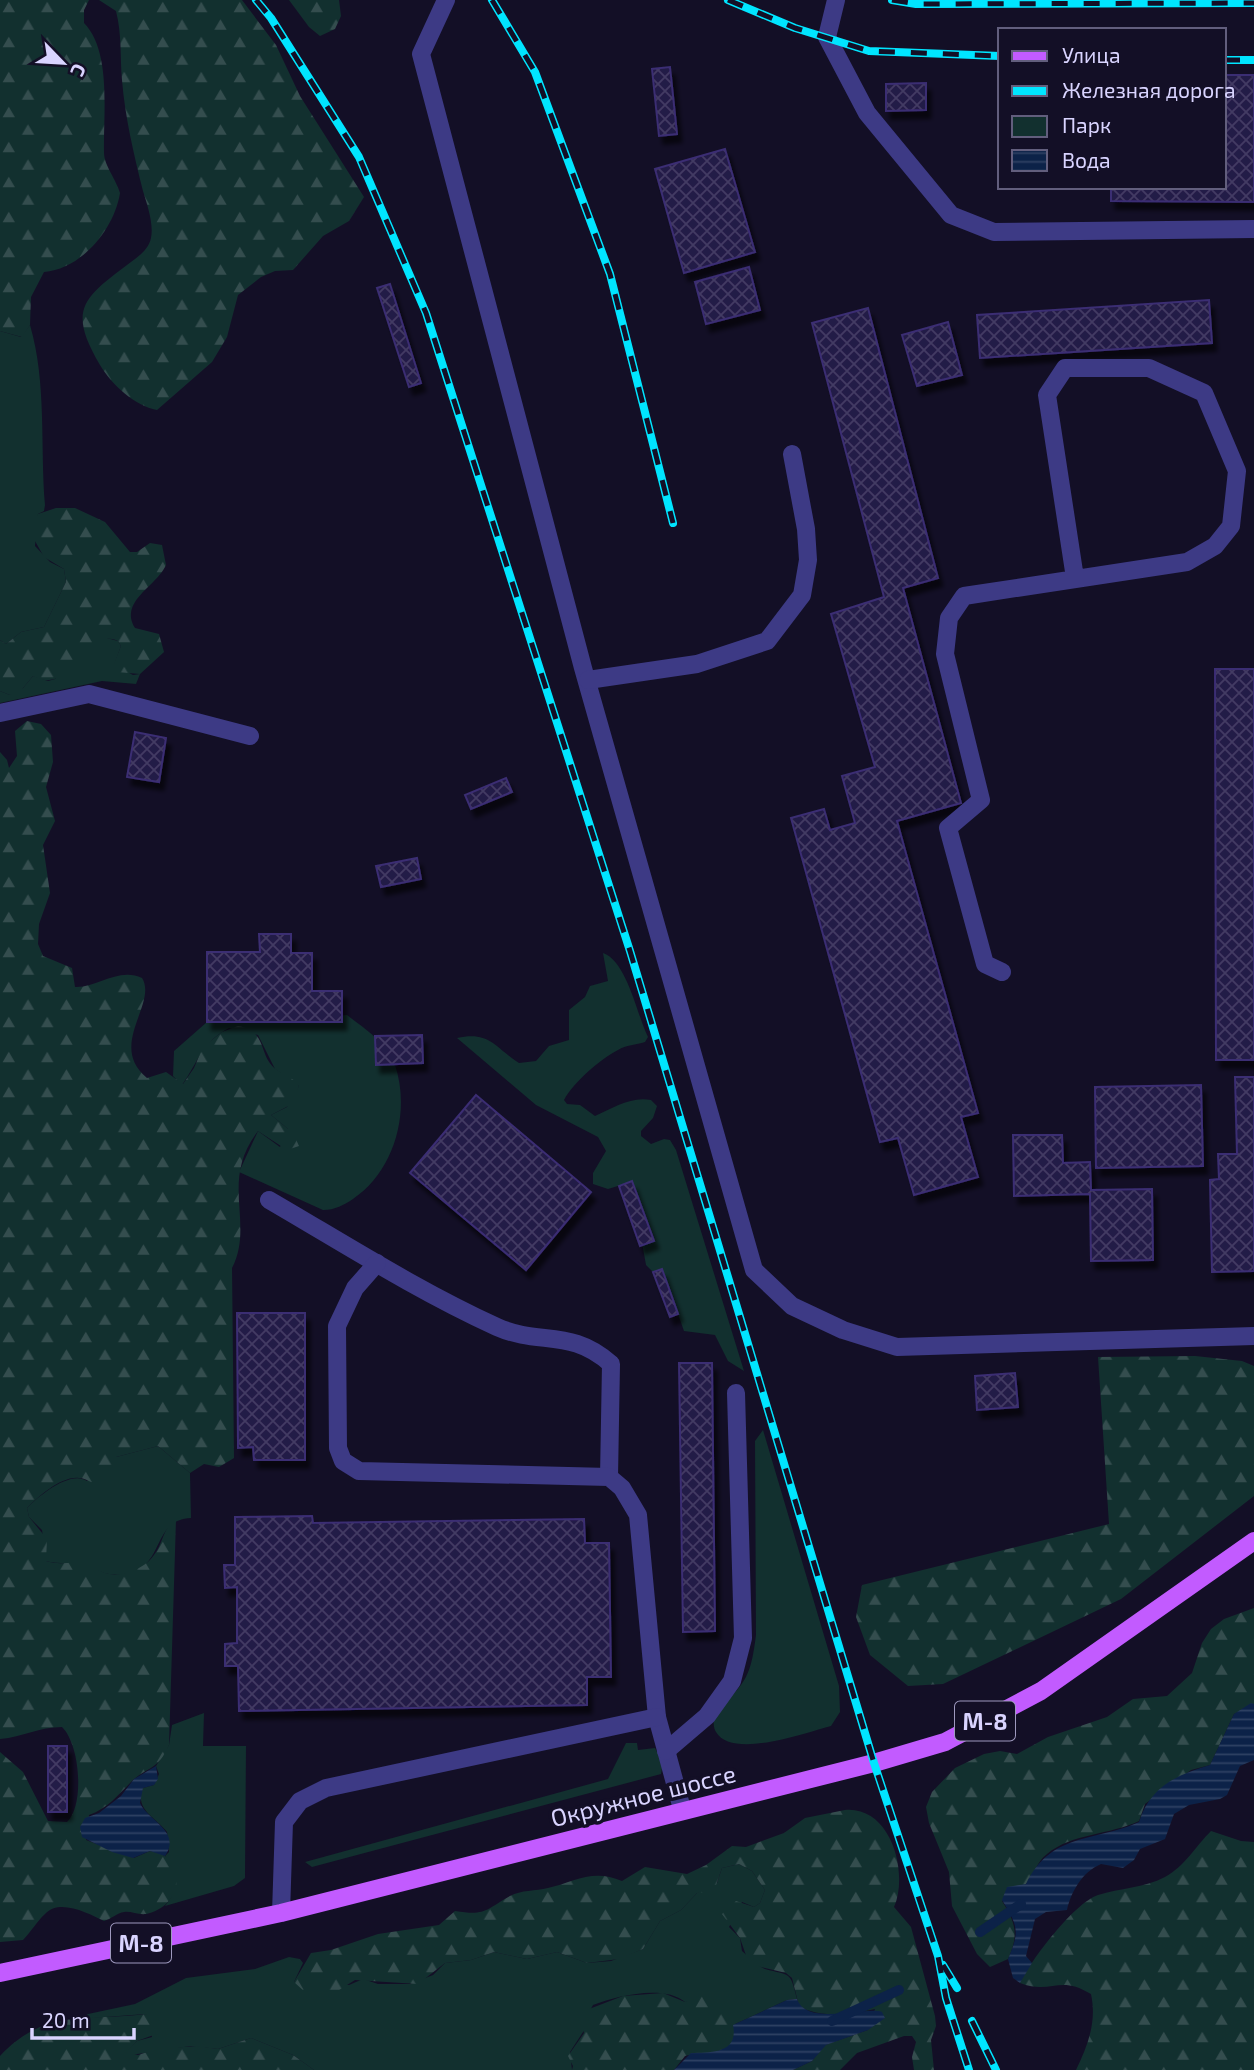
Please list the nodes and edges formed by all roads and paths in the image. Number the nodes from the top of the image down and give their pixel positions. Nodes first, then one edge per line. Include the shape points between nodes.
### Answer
1 (446, 0) edge
2 (836, 0) edge
3 (1254, 229) edge
4 (792, 454) dead end
5 (1075, 578) junction
6 (588, 680) junction
7 (0, 713) edge
8 (250, 736) dead end
9 (1002, 972) dead end
10 (269, 1200) dead end
11 (377, 1263) junction
12 (1254, 1336) edge
13 (736, 1393) dead end
14 (608, 1477) junction
15 (1252, 1543) edge
16 (657, 1717) junction
17 (666, 1751) junction
18 (682, 1809) junction
19 (281, 1913) junction
20 (0, 1973) edge

1 - 6 lane via 421,54
2 - 3 lane via 827,37 867,113 951,215 994,232
4 - 6 lane via 808,560 802,596 767,640 697,664
5 - 5 lane via 1187,562 1215,546 1231,526 1237,471 1203,393 1149,368 1065,368 1055,380 1046,395
5 - 9 lane via 964,596 949,618 945,654 981,800 948,828 985,964
6 - 12 lane via 754,1270 792,1306 843,1330 897,1346
7 - 8 lane via 89,694
10 - 11 lane
11 - 14 lane via 499,1328 584,1343 611,1364
11 - 14 lane via 355,1288 337,1326 338,1448 344,1461 359,1471
13 - 17 lane via 743,1638 732,1681 707,1716
14 - 16 lane via 622,1488 638,1515
15 - 18 main road, Окружное шоссе / М-8 via 1041,1691 945,1742
16 - 17 lane
16 - 19 lane via 326,1788 300,1801 284,1822
17 - 18 lane
18 - 19 main road, Окружное шоссе / М-8
19 - 20 main road, Окружное шоссе / М-8

